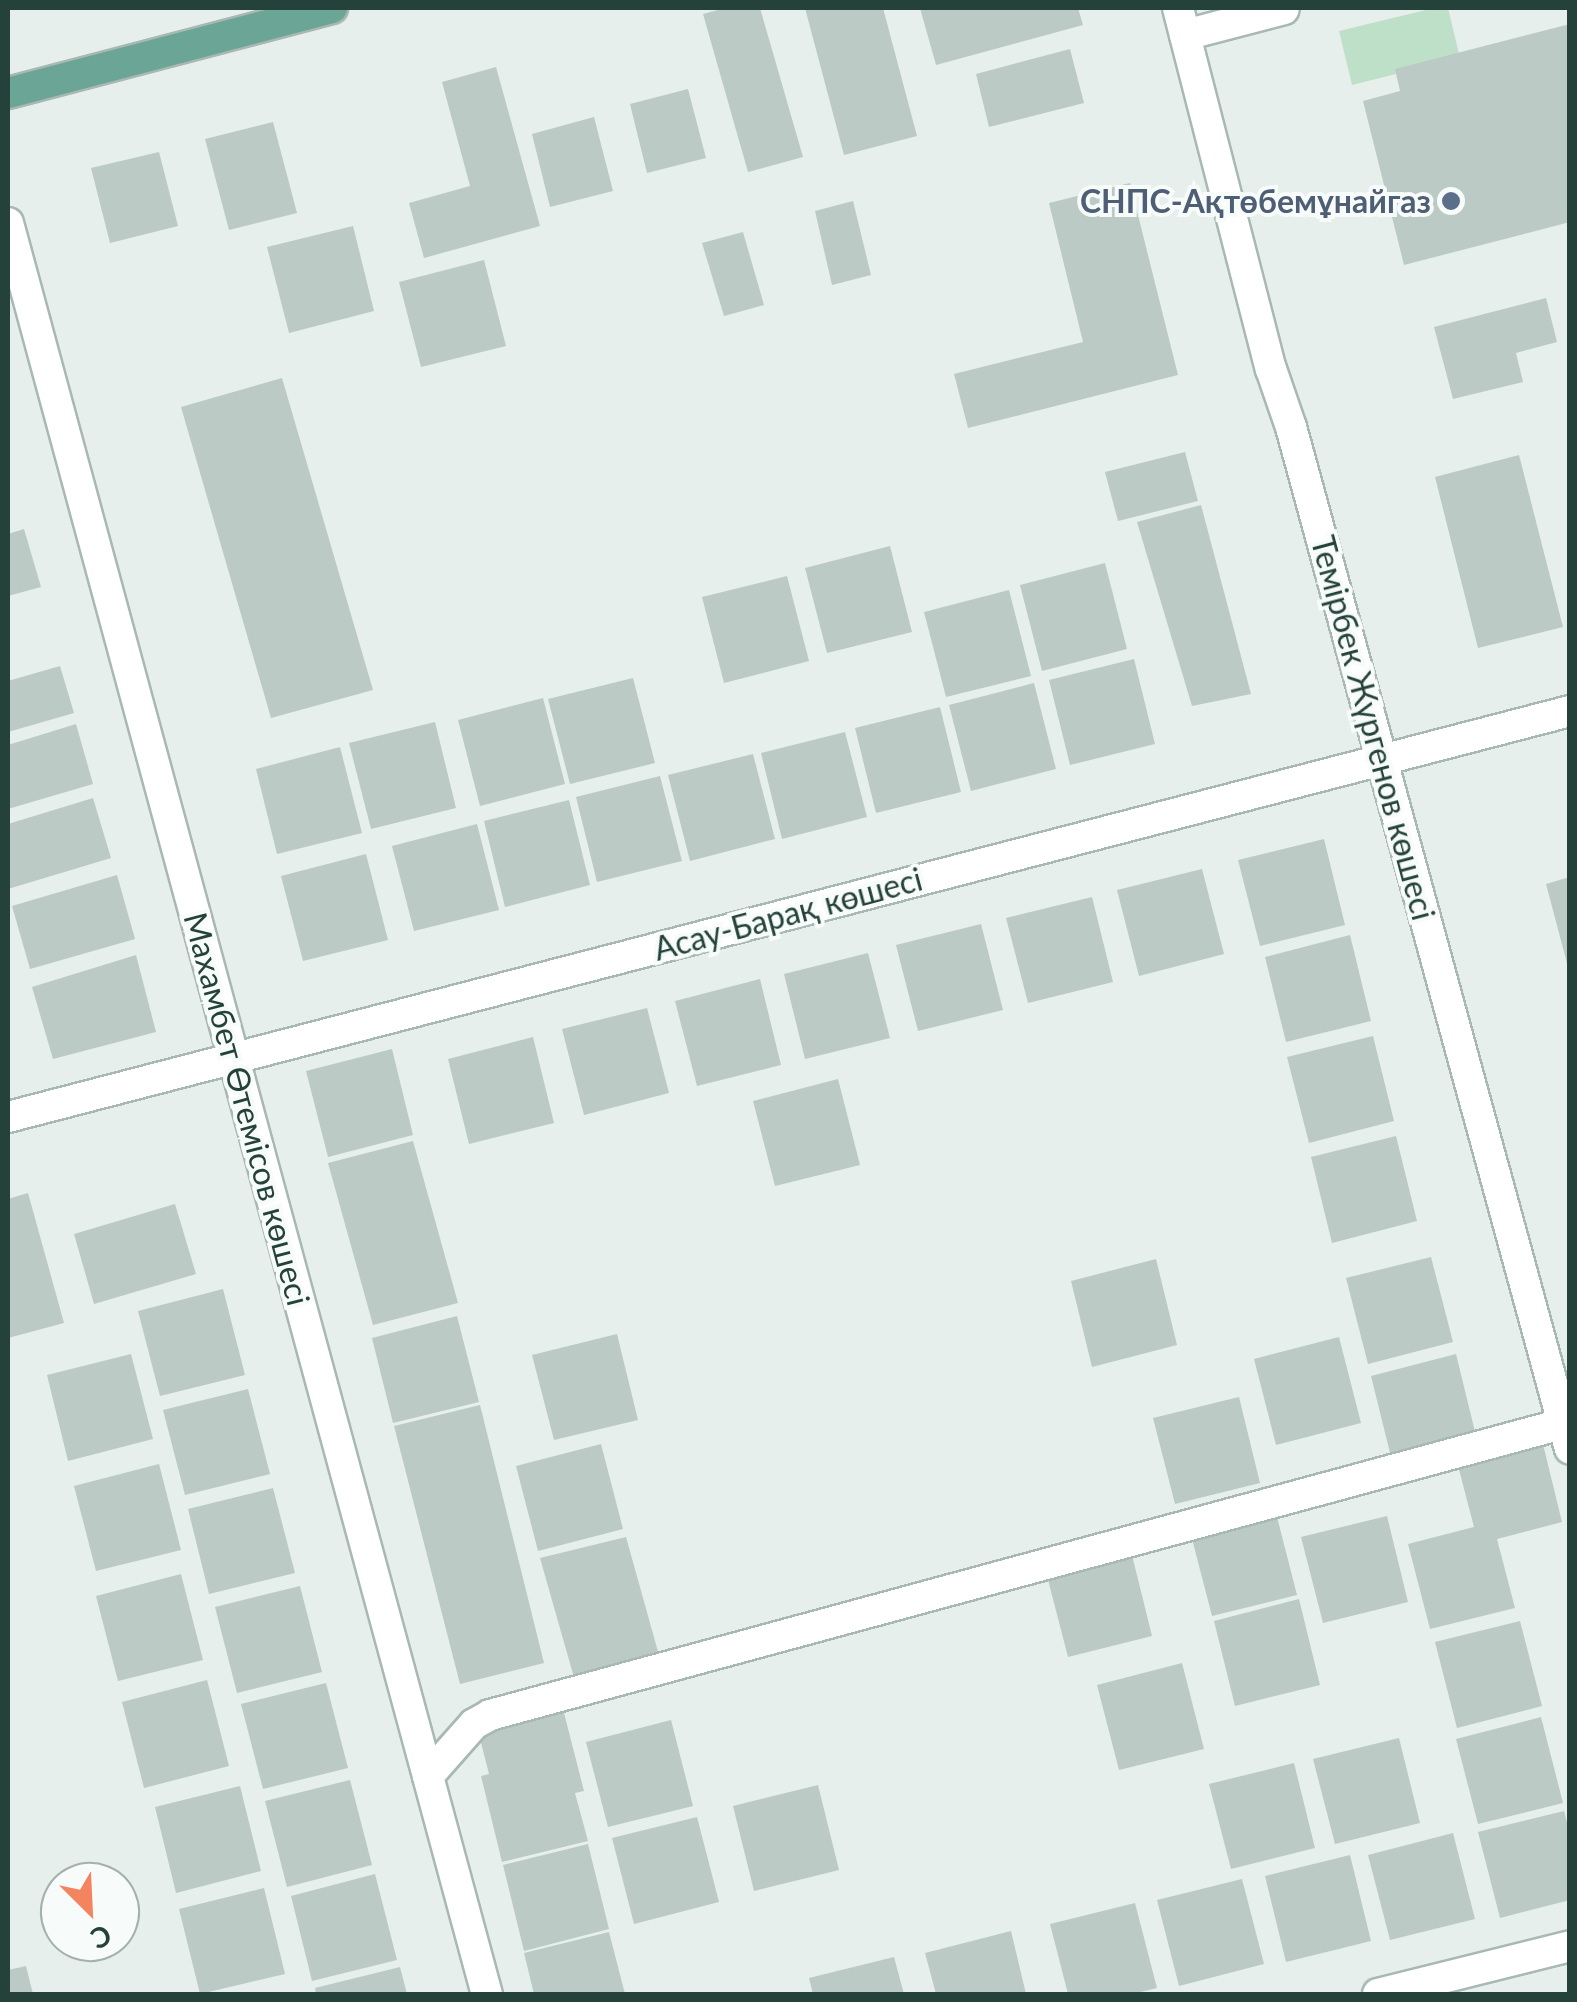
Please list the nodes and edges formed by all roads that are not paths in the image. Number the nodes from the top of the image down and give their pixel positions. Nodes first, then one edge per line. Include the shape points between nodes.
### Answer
1 (332, 8) edge
2 (1284, 9) edge
3 (1181, 21) edge
4 (8, 92) edge
5 (8, 223) edge
6 (1570, 711) edge
7 (1382, 760) junction
8 (234, 1058) junction
9 (8, 1117) edge
10 (1566, 1436) edge
11 (428, 1776) junction
12 (1570, 1946) edge
13 (487, 1994) edge
14 (1378, 1994) edge

1 - 4 main road
2 - 3 street
3 - 7 street, Темірбек Жүргенов көшесі via 1270,368
5 - 8 street, Махамбет Өтемісов көшесі
6 - 7 street, Асау-Барақ көшесі
7 - 8 street, Асау-Барақ көшесі
7 - 10 street, Темірбек Жүргенов көшесі
8 - 9 street, Асау-Барақ көшесі
8 - 11 street, Махамбет Өтемісов көшесі
10 - 11 street via 490,1715
11 - 13 street, Махамбет Өтемісов көшесі
12 - 14 street

